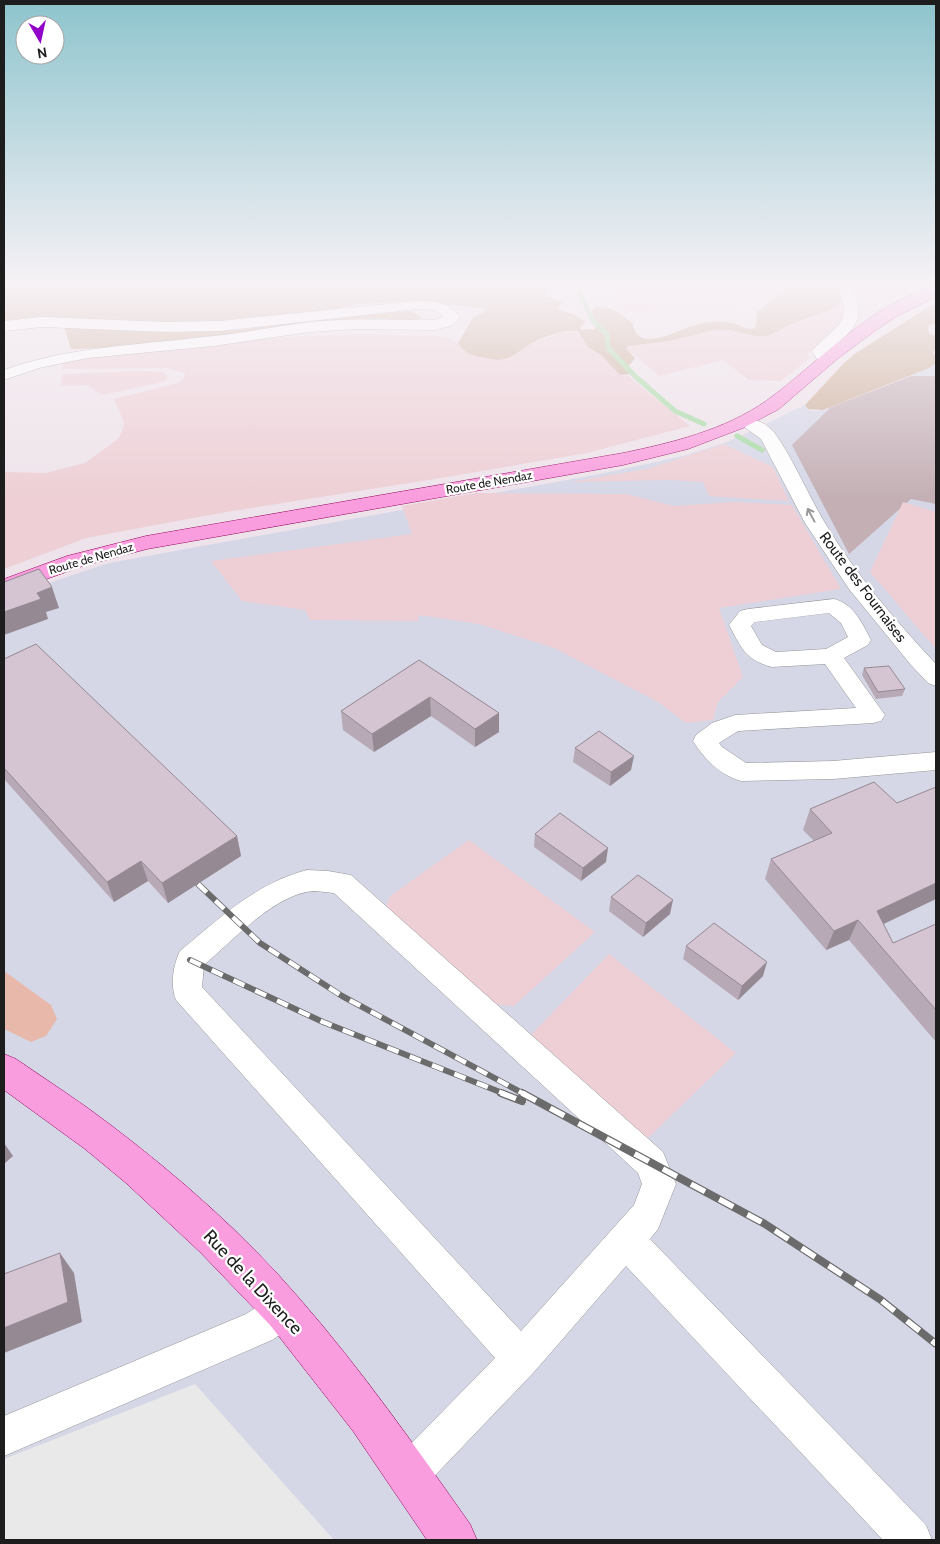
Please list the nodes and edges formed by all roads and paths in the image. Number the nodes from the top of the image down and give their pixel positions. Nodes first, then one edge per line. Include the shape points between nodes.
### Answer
1 (78, 355) edge
2 (822, 355) edge
3 (833, 355) edge
4 (829, 358) junction
5 (4, 375) edge
6 (752, 424) junction
7 (4, 586) edge
8 (831, 656) junction
9 (936, 678) edge
10 (936, 762) edge
11 (4, 1070) edge
12 (626, 1240) junction
13 (284, 1311) junction
14 (521, 1359) junction
15 (4, 1436) edge
16 (409, 1474) junction
17 (454, 1540) edge
18 (911, 1540) edge

1 - 5 street via 35,364
2 - 4 street
3 - 4 main road, Route de Nendaz
4 - 6 main road, Route de Nendaz
6 - 7 main road, Route de Nendaz via 623,459 129,546
9 -> 6 street, Route des Fournaises via 891,630 848,573 815,524 768,436
8 - 8 street via 772,660 754,650 740,625 748,616 834,606 850,620 860,640
8 - 10 street via 873,715 735,723 704,741 714,754 741,772 833,770
11 - 13 main road, Rue de la Dixence via 139,1170 214,1238
12 - 14 street
12 - 14 street via 646,1217 659,1184 651,1163 341,883 306,881 279,890 190,960 187,991
12 - 18 street
13 - 15 street via 259,1327
13 - 16 main road, Rue de la Dixence via 368,1416
14 - 16 street
16 - 17 main road, Rue de la Dixence

